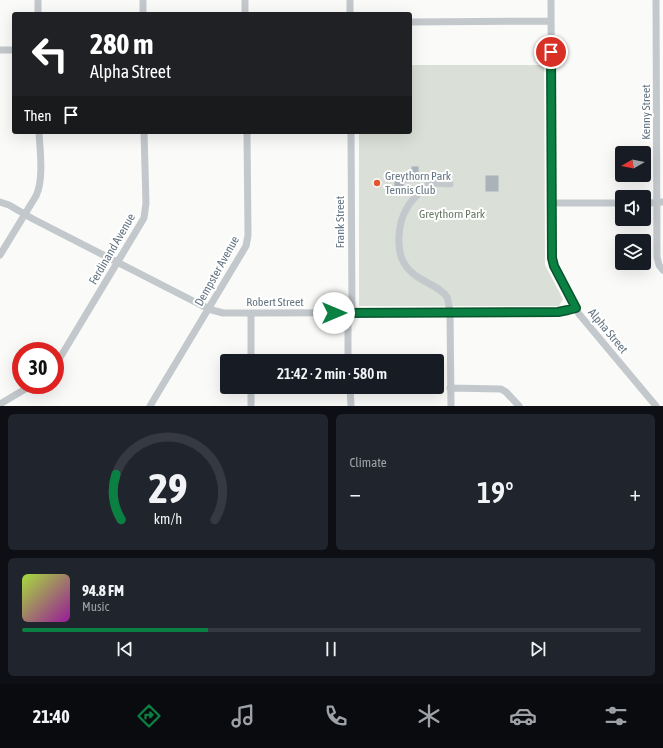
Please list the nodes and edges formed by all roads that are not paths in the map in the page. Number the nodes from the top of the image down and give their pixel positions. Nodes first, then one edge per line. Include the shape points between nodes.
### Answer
1 (38, 0) edge
2 (143, 0) edge
3 (245, 0) edge
4 (350, 0) edge
5 (551, 0) edge
6 (656, 0) edge
7 (38, 12) edge
8 (143, 12) edge
9 (246, 12) edge
10 (350, 12) edge
11 (551, 21) junction
12 (412, 22) edge
13 (0, 50) edge
14 (12, 50) edge
15 (39, 134) edge
16 (144, 134) edge
17 (247, 134) edge
18 (351, 134) edge
19 (450, 184) dead end
20 (0, 202) edge
21 (660, 202) edge
22 (552, 203) junction
23 (615, 203) edge
24 (25, 214) junction
25 (0, 255) edge
26 (117, 262) junction
27 (663, 270) edge
28 (576, 308) junction
29 (208, 309) junction
30 (450, 312) junction
31 (251, 313) junction
32 (350, 313) junction
33 (64, 351) edge
34 (251, 354) edge
35 (348, 354) edge
36 (450, 388) junction
37 (17, 394) edge
38 (251, 394) edge
39 (350, 394) edge
40 (0, 404) edge
41 (150, 406) edge
42 (251, 406) edge
43 (351, 406) edge
44 (451, 406) edge
45 (519, 406) edge
46 (656, 406) edge

1 - 7 street
2 - 8 street
3 - 9 street
4 - 10 street
5 - 11 street, Alpha Street
6 - 21 street, Kenny Street
11 - 12 street
11 - 22 street, Alpha Street
13 - 14 street
15 - 24 street via 39,188
16 - 26 street, Ferdinand Avenue via 145,214
17 - 29 street, Dempster Avenue via 248,239
18 - 32 street, Frank Street
19 - 30 street via 432,183 413,199 405,210 399,242 401,257 406,267 448,298
20 - 24 street, Robert Street
21 - 27 street, Kenny Street via 658,260
22 - 23 street
22 - 28 street, Alpha Street via 553,264
24 - 25 street
24 - 26 street, Robert Street
26 - 29 street, Robert Street
26 - 33 street, Ferdinand Avenue
28 - 30 street, Robert Street via 558,312
28 - 46 street, Alpha Street
29 - 31 street, Robert Street via 223,313
29 - 41 street, Dempster Avenue
30 - 32 street, Robert Street
30 - 36 street
31 - 32 street, Robert Street
31 - 34 street
32 - 35 street, Frank Street
36 - 44 street
36 - 45 street via 500,389
37 - 40 street
38 - 42 street
39 - 43 street

